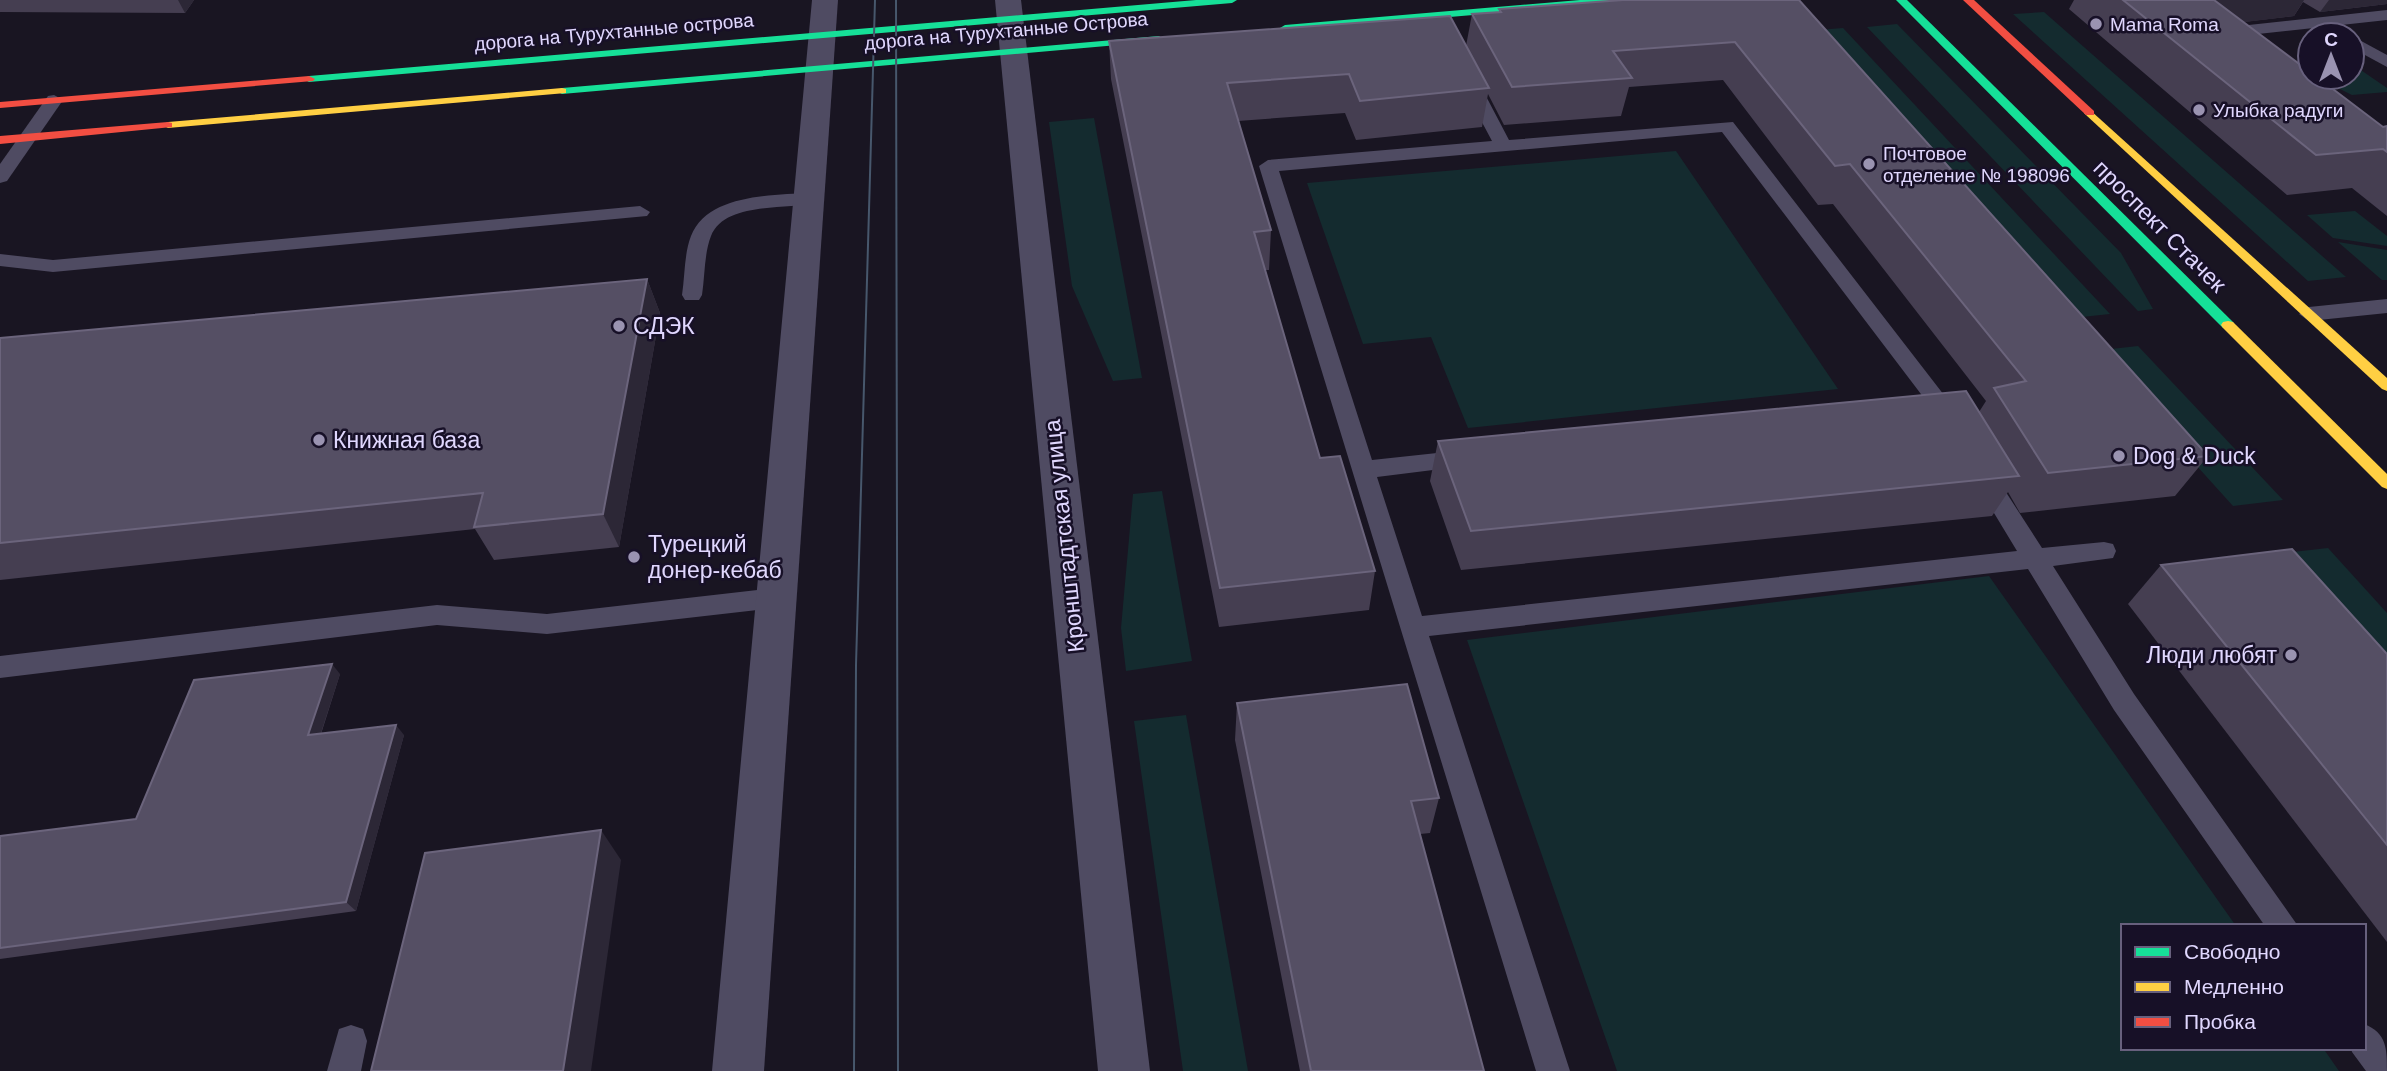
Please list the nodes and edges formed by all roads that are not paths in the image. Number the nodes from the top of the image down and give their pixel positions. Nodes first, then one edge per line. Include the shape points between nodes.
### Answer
1 (825, 0) edge
2 (1232, 0) edge
3 (1616, 0) edge
4 (1900, 0) edge
5 (1968, 0) edge
6 (2293, 6) dead end
7 (1009, 9) edge
8 (2387, 15) edge
9 (2319, 21) edge
10 (2339, 21) edge
11 (2296, 26) edge
12 (1272, 29) edge
13 (822, 35) junction
14 (1176, 37) edge
15 (2366, 49) edge
16 (2231, 50) edge
17 (1014, 52) junction
18 (2387, 62) edge
19 (1460, 64) edge
20 (819, 69) junction
21 (54, 100) junction
22 (0, 105) edge
23 (28, 138) junction
24 (0, 140) edge
25 (1503, 145) junction
26 (0, 177) edge
27 (809, 199) junction
28 (640, 212) dead end
29 (0, 260) edge
30 (692, 295) dead end
31 (2387, 306) edge
32 (2309, 314) junction
33 (2387, 386) edge
34 (1916, 411) edge
35 (1957, 430) junction
36 (1490, 456) edge
37 (1362, 470) junction
38 (2387, 483) edge
39 (2104, 551) dead end
40 (2032, 558) junction
41 (776, 598) junction
42 (1413, 627) junction
43 (0, 667) edge
44 (2282, 924) edge
45 (2366, 1043) edge
46 (738, 1071) edge
47 (1124, 1071) edge
48 (1553, 1071) edge
49 (2386, 1071) edge

1 - 13 street
2 - 7 street, дорога на Турухтанные острова
3 - 12 street via 1440,24
4 - 38 street, проспект Стачек
5 - 32 street, проспект Стачек
6 - 9 lane
7 - 13 street, дорога на Турухтанные острова
7 - 17 street, Кронштадтская улица
8 - 10 lane
11 - 16 lane via 2209,34
13 - 20 street
13 - 21 street, дорога на Турухтанные острова
14 - 17 street, дорога на Турухтанные Острова
15 - 18 lane
17 - 20 street, дорога на Турухтанные Острова
17 - 47 street, Кронштадтская улица
19 - 25 lane
20 - 23 street
20 - 27 street
21 - 22 street, дорога на Турухтанные острова
21 - 23 lane
23 - 24 street
23 - 26 lane
25 - 35 lane via 1727,126
25 - 37 lane via 1268,166
27 - 30 lane via 758,203 726,212 704,231
27 - 41 street
28 - 29 lane via 52,266
31 - 32 lane
32 - 33 street, проспект Стачек
34 - 35 lane
35 - 40 lane
36 - 37 lane
37 - 42 lane
39 - 40 lane
40 - 42 lane
40 - 44 lane via 2124,702
41 - 43 lane via 547,624 437,615
41 - 46 street
42 - 48 lane
45 - 49 lane

